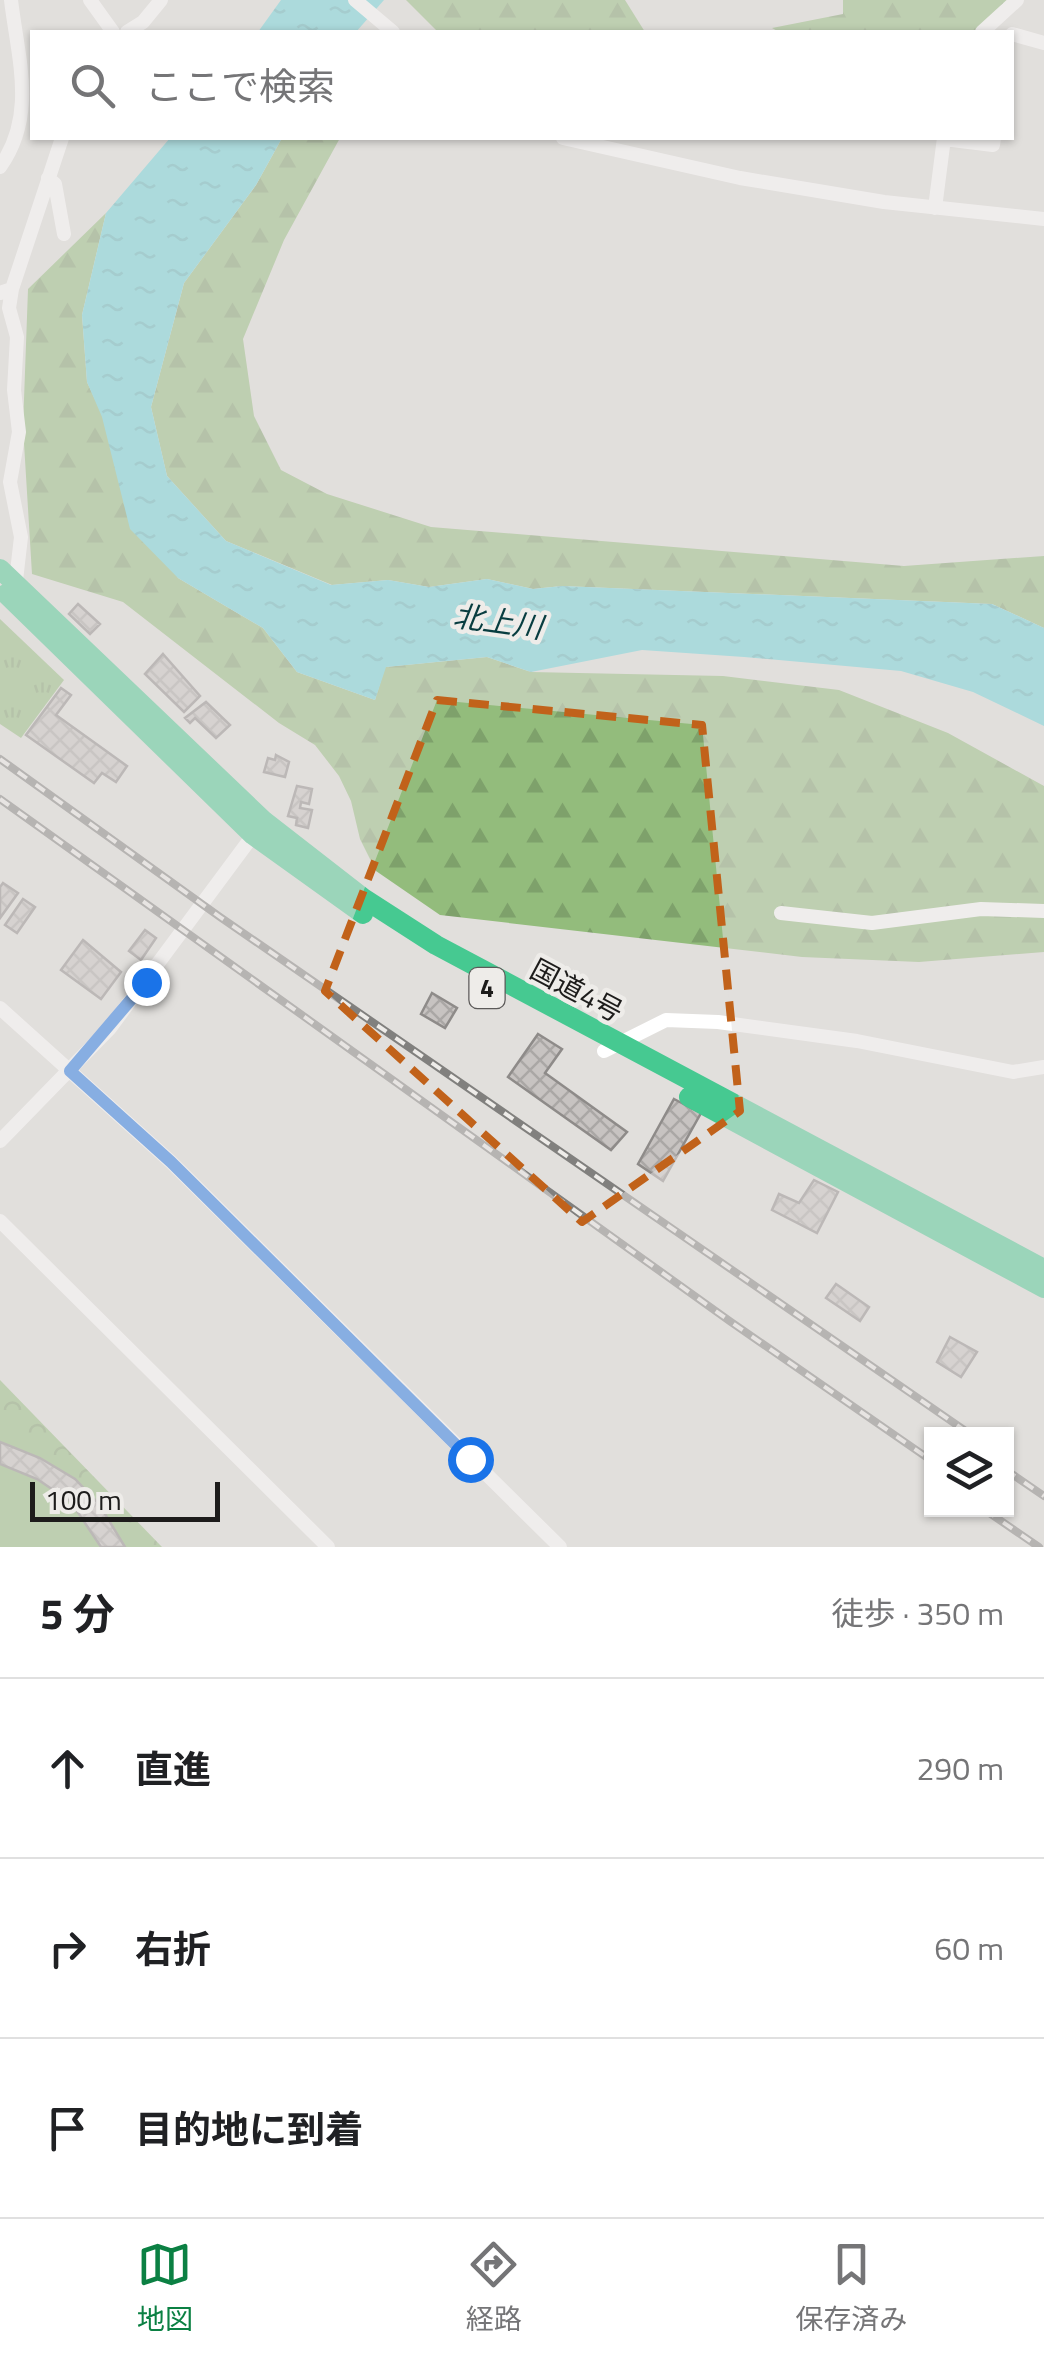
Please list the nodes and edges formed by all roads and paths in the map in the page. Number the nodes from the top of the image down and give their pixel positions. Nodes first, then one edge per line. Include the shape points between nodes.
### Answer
1 (11, 0) edge
2 (90, 0) edge
3 (161, 0) edge
4 (355, 0) edge
5 (1017, 0) edge
6 (103, 7) edge
7 (130, 30) edge
8 (391, 30) edge
9 (984, 30) edge
10 (1014, 34) edge
11 (1044, 43) edge
12 (61, 140) edge
13 (572, 140) edge
14 (944, 140) edge
15 (960, 140) edge
16 (994, 140) edge
17 (0, 167) edge
18 (48, 178) junction
19 (936, 208) junction
20 (1044, 219) edge
21 (64, 234) dead end
22 (6, 291) edge
23 (0, 568) edge
24 (10, 591) edge
25 (259, 828) junction
26 (1044, 911) edge
27 (781, 912) dead end
28 (0, 1008) edge
29 (610, 1047) junction
30 (1044, 1067) edge
31 (70, 1071) junction
32 (0, 1141) edge
33 (0, 1222) edge
34 (1042, 1275) edge
35 (328, 1547) edge
36 (560, 1547) edge

1 - 17 street via 22,84 20,130
2 - 6 street
3 - 7 street
4 - 8 street
5 - 9 street
10 - 11 street
12 - 18 street
13 - 19 street via 740,178
14 - 19 street
15 - 16 street
18 - 21 street via 55,184
18 - 22 street
19 - 20 street
22 - 24 street via 17,337 19,432 10,482 21,537
23 - 24 highway, 国道4号 / 4
24 - 25 highway, 国道4号 / 4
25 - 29 highway, 国道4号 / 4 via 359,911 428,956
25 - 31 street
26 - 27 street via 981,909 872,923
28 - 31 street
29 - 30 street via 666,1020 718,1022 1014,1072
29 - 34 highway, 国道4号 / 4
31 - 32 street
31 - 36 street via 171,1162
33 - 35 street

